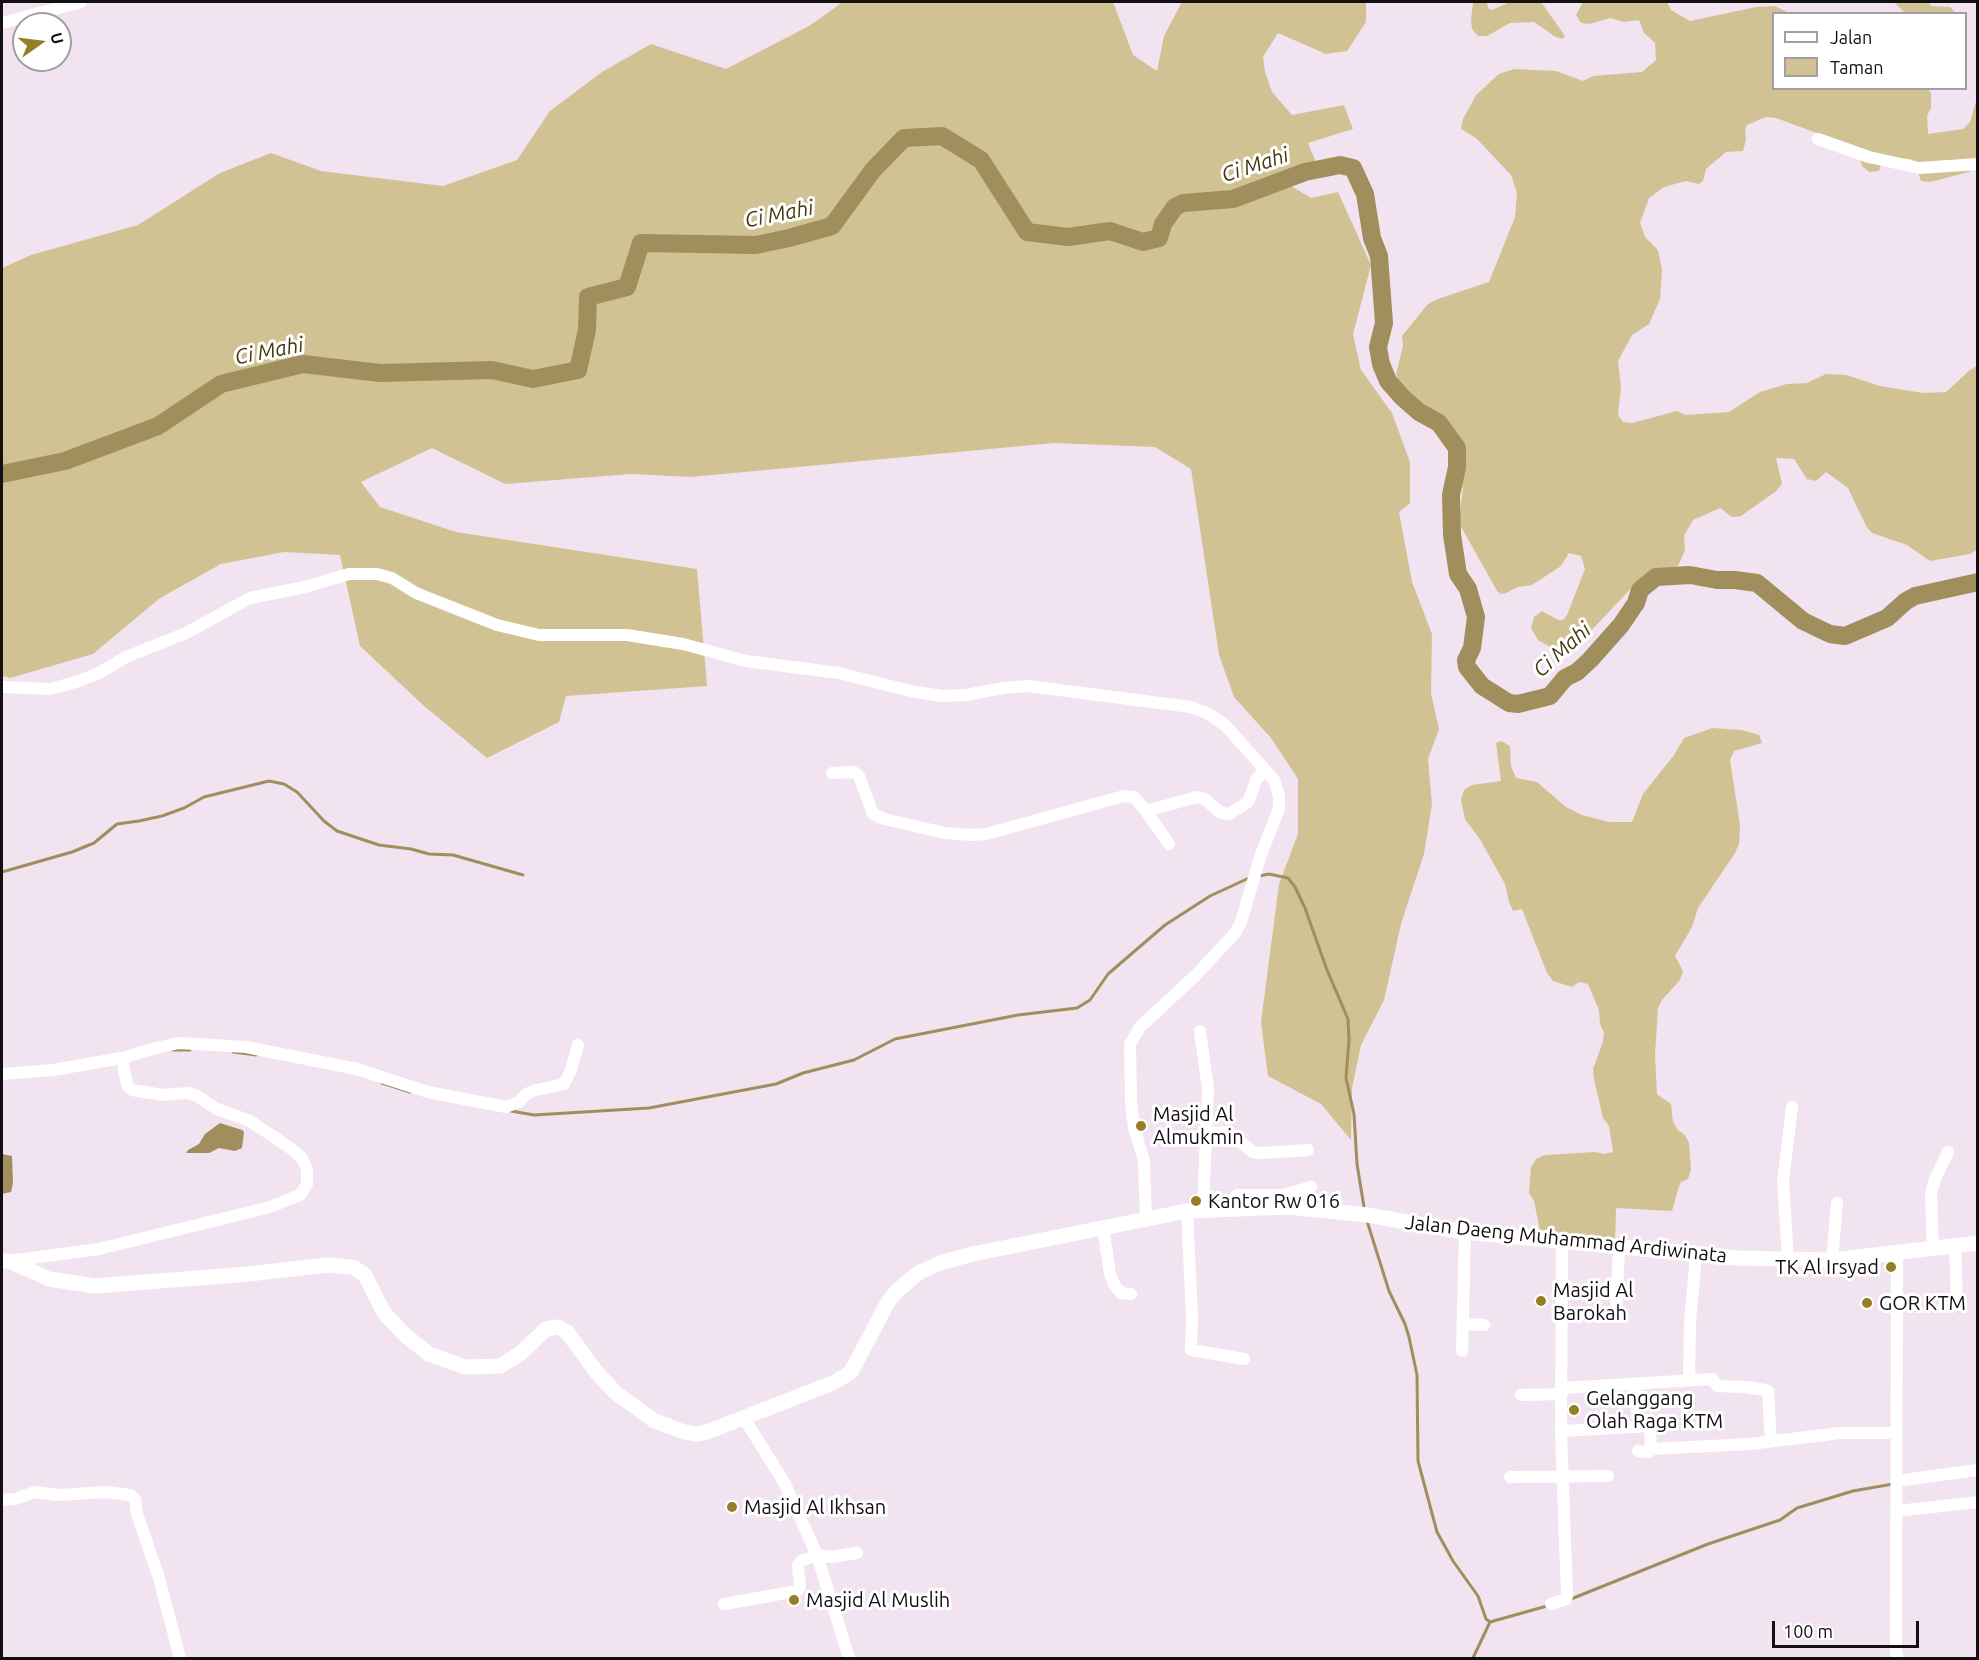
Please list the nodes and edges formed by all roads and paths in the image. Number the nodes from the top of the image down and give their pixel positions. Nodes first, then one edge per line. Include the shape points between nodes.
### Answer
1 (81, 2) edge
2 (2, 23) edge
3 (1818, 139) dead end
4 (1977, 164) edge
5 (2, 687) edge
6 (1266, 771) junction
7 (832, 773) dead end
8 (1146, 811) junction
9 (1169, 844) dead end
10 (1200, 1031) dead end
11 (578, 1045) dead end
12 (122, 1058) junction
13 (2, 1074) edge
14 (1791, 1107) dead end
15 (1207, 1133) junction
16 (1308, 1150) dead end
17 (1948, 1152) dead end
18 (1311, 1187) dead end
19 (1837, 1203) dead end
20 (1232, 1208) junction
21 (1203, 1209) junction
22 (1187, 1211) junction
23 (1146, 1218) junction
24 (1103, 1227) junction
25 (1465, 1232) junction
26 (1562, 1242) junction
27 (1977, 1243) edge
28 (1955, 1246) junction
29 (1619, 1248) junction
30 (1933, 1248) junction
31 (1897, 1253) junction
32 (1696, 1254) junction
33 (1788, 1258) junction
34 (1832, 1260) junction
35 (5, 1261) edge
36 (1131, 1294) dead end
37 (1957, 1303) dead end
38 (1616, 1314) dead end
39 (1462, 1324) junction
40 (1484, 1325) dead end
41 (1462, 1351) dead end
42 (1244, 1359) dead end
43 (1689, 1380) junction
44 (1636, 1383) junction
45 (1562, 1391) junction
46 (1521, 1395) dead end
47 (744, 1418) junction
48 (1638, 1426) junction
49 (1561, 1431) junction
50 (1896, 1433) junction
51 (1771, 1441) junction
52 (1651, 1449) junction
53 (1638, 1451) dead end
54 (1977, 1470) edge
55 (1608, 1476) dead end
56 (1510, 1477) dead end
57 (1564, 1478) junction
58 (1896, 1481) junction
59 (2, 1500) edge
60 (1977, 1502) edge
61 (1897, 1511) junction
62 (857, 1553) dead end
63 (818, 1556) junction
64 (724, 1604) dead end
65 (1551, 1604) dead end
66 (180, 1659) edge
67 (849, 1659) edge
68 (1898, 1659) edge

1 - 2 street
3 - 4 street via 1869,157 1919,168
5 - 6 street via 50,689 76,682 186,633 250,598 349,574 377,574 496,625 539,635 627,635 943,696 1028,686 1191,707 1225,725
6 - 8 street via 1257,778 1248,802 1229,814 1218,812 1205,799 1197,797
6 - 23 street via 1277,788 1279,809 1240,922 1225,946 1140,1027 1130,1044 1131,1102 1144,1161
7 - 8 street via 854,772 859,776 873,814 945,833 986,834 1124,796 1134,797
8 - 9 street
10 - 15 street via 1208,1089
11 - 12 street via 564,1084 536,1090 506,1107 428,1092 357,1069 246,1047 179,1043
12 - 13 street
12 - 35 street via 127,1085 132,1090 163,1095 188,1093 250,1121 302,1158 307,1184 300,1195 270,1207 99,1249
14 - 33 street via 1783,1182
15 - 16 street via 1231,1134 1253,1152
15 - 21 street
17 - 30 street via 1931,1194
18 - 20 street via 1283,1195 1237,1195
19 - 34 street
20 - 21 main road, Jalan Daeng Muhammad Ardiwinata
20 - 25 main road, Jalan Daeng Muhammad Ardiwinata via 1289,1207 1367,1215
21 - 22 main road, Jalan Daeng Muhammad Ardiwinata
22 - 23 main road, Jalan Daeng Muhammad Ardiwinata
22 - 42 street via 1191,1350
23 - 24 main road, Jalan Daeng Muhammad Ardiwinata
24 - 36 street via 1113,1280 1121,1293
24 - 47 main road, Jalan Daeng Muhammad Ardiwinata via 973,1254 918,1273 888,1302 852,1372
25 - 26 main road, Jalan Daeng Muhammad Ardiwinata
25 - 39 street
26 - 29 main road, Jalan Daeng Muhammad Ardiwinata
26 - 45 street
27 - 28 main road, Jalan Daeng Muhammad Ardiwinata
28 - 30 main road, Jalan Daeng Muhammad Ardiwinata
28 - 37 street
29 - 32 main road, Jalan Daeng Muhammad Ardiwinata
29 - 38 street
30 - 31 main road, Jalan Daeng Muhammad Ardiwinata
31 - 34 main road, Jalan Daeng Muhammad Ardiwinata
31 - 50 street
32 - 33 main road, Jalan Daeng Muhammad Ardiwinata
32 - 43 street
33 - 34 main road, Jalan Daeng Muhammad Ardiwinata
35 - 47 main road, Jalan Daeng Muhammad Ardiwinata via 49,1280 95,1286 327,1265 353,1267 366,1275 384,1313 429,1354 465,1367 500,1366 521,1353 546,1329 558,1327 567,1332 616,1393 653,1420 699,1434
39 - 40 street
39 - 41 street
43 - 44 street
43 - 51 street via 1713,1379 1717,1386 1768,1391
44 - 45 street
44 - 48 street
45 - 46 street
45 - 49 street
47 - 63 street via 785,1484
48 - 49 street
48 - 52 street via 1650,1426
49 - 57 street
50 - 51 street via 1840,1433
50 - 58 street
51 - 52 street
52 - 53 street
54 - 58 street
55 - 57 street
56 - 57 street
57 - 65 street via 1567,1596
58 - 61 street
59 - 66 street via 35,1492 58,1496 107,1492 135,1499
60 - 61 street
61 - 68 street
62 - 63 street
63 - 64 street via 798,1565 797,1591
63 - 67 street

